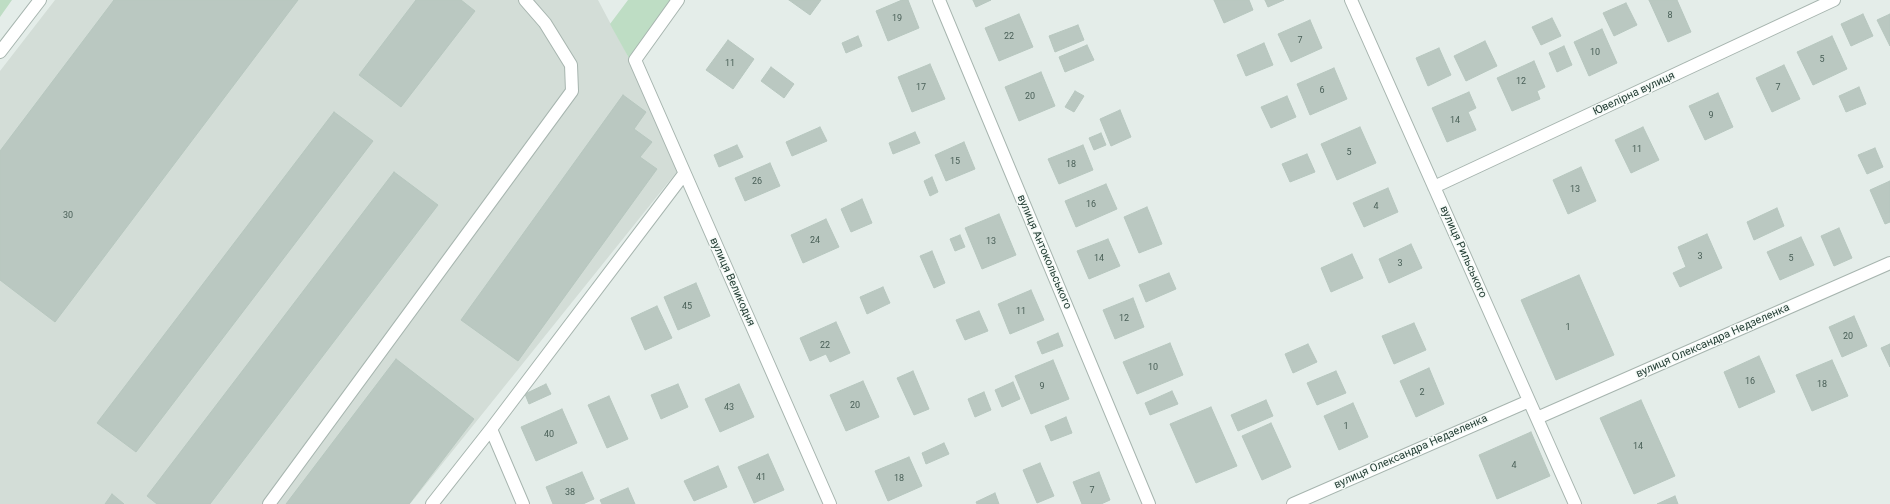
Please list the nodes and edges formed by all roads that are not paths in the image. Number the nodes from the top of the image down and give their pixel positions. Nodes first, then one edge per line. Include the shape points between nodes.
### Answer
1 (40, 0) edge
2 (524, 0) edge
3 (678, 0) edge
4 (939, 0) edge
5 (1351, 0) edge
6 (1834, 0) edge
7 (0, 52) edge
8 (684, 174) junction
9 (1434, 187) junction
10 (1890, 263) edge
11 (1529, 401) junction
12 (1537, 418) junction
13 (491, 429) junction
14 (269, 504) edge
15 (432, 504) edge
16 (524, 504) edge
17 (830, 504) edge
18 (1149, 504) edge
19 (1293, 504) edge
20 (1575, 504) edge

1 - 7 street
2 - 14 street via 546,23 571,64 572,91
3 - 8 street, вулиця Великодня via 635,60
4 - 18 street, вулиця Антокольського
5 - 9 street, вулиця Рильського
6 - 9 street, Ювелірна вулиця
8 - 13 street
8 - 17 street, вулиця Великодня
9 - 11 street, вулиця Рильського
10 - 12 street, вулиця Олександра Недзеленка
11 - 12 street, вулиця Рильського
11 - 19 street, вулиця Олександра Недзеленка
12 - 20 street, вулиця Рильського
13 - 15 street
13 - 16 street

